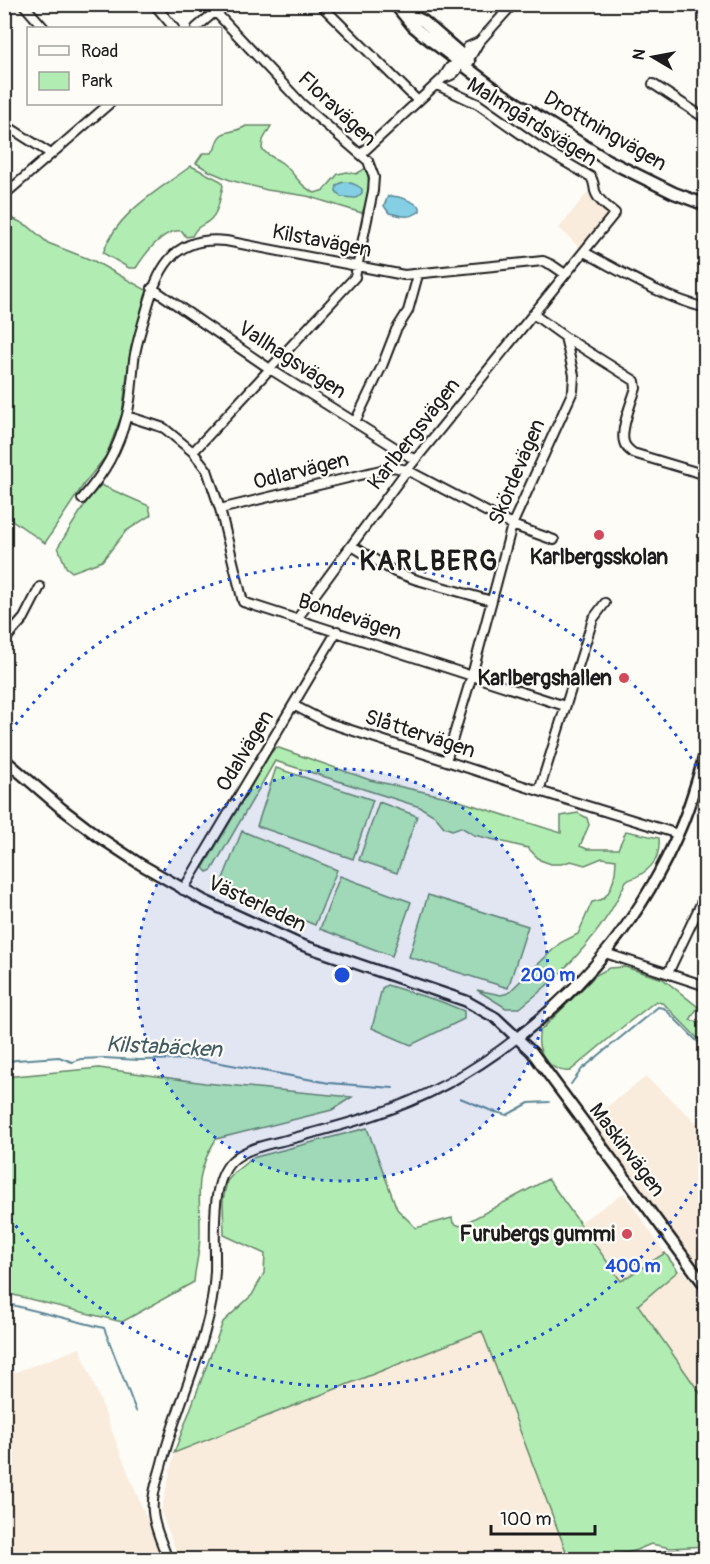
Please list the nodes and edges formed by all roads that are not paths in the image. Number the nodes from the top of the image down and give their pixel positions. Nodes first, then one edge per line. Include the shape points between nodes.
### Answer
1 (23, 4) edge
2 (154, 4) edge
3 (208, 4) edge
4 (224, 4) edge
5 (320, 4) edge
6 (496, 4) edge
7 (513, 4) edge
8 (399, 8) edge
9 (214, 12) junction
10 (504, 13) junction
11 (43, 27) edge
12 (173, 27) edge
13 (197, 27) edge
14 (462, 60) junction
15 (653, 84) dead end
16 (437, 85) junction
17 (418, 101) junction
18 (107, 105) edge
19 (704, 115) edge
20 (4, 124) edge
21 (51, 154) junction
22 (361, 154) junction
23 (674, 193) junction
24 (4, 195) edge
25 (705, 205) edge
26 (705, 211) edge
27 (584, 252) junction
28 (357, 266) junction
29 (418, 274) junction
30 (565, 274) junction
31 (152, 288) junction
32 (705, 308) edge
33 (533, 314) junction
34 (565, 337) junction
35 (270, 369) junction
36 (127, 416) junction
37 (355, 422) junction
38 (193, 452) junction
39 (415, 460) junction
40 (406, 470) junction
41 (705, 475) edge
42 (82, 499) dead end
43 (220, 509) junction
44 (512, 525) junction
45 (555, 540) dead end
46 (352, 546) junction
47 (40, 587) dead end
48 (492, 601) junction
49 (605, 603) dead end
50 (297, 619) junction
51 (337, 631) junction
52 (4, 641) edge
53 (472, 675) junction
54 (293, 705) junction
55 (565, 706) junction
56 (705, 753) edge
57 (4, 759) edge
58 (446, 761) junction
59 (539, 790) junction
60 (678, 834) junction
61 (183, 890) junction
62 (705, 893) edge
63 (605, 954) junction
64 (668, 974) junction
65 (705, 986) edge
66 (518, 1037) junction
67 (705, 1287) edge
68 (705, 1558) edge
69 (168, 1560) edge
70 (638, 1560) edge

1 - 11 street
2 - 12 street
3 - 9 street, Floravägen
4 - 9 street
5 - 17 street
6 - 10 street
7 - 10 street
8 - 14 main road, Drottningvägen via 425,36
9 - 13 street
9 - 22 street, Floravägen via 302,104
10 - 14 street via 471,56
14 - 16 street via 456,72
14 - 23 main road, Drottningvägen via 567,136
15 - 19 street
16 - 17 street
16 - 27 street, Malmgårdsvägen via 478,104 591,177 600,200 615,213
17 - 22 street
18 - 21 street
20 - 21 street
21 - 24 street
22 - 28 street, Floravägen via 374,177
23 - 25 main road, Drottningvägen
23 - 26 main road, Drottningvägen
27 - 30 street
27 - 32 street via 650,288
28 - 29 street, Kilstavägen
28 - 31 street, Kilstavägen via 212,239 178,251 161,268
28 - 35 street, Floravägen via 350,284
29 - 30 street, Kilstavägen via 543,261
29 - 37 street via 408,311
30 - 33 street, Karlbergsvägen
31 - 35 street, Vallhagsvägen
31 - 36 street, Kilstavägen via 137,348
33 - 34 street
33 - 39 street, Karlbergsvägen
34 - 41 street via 635,381 623,433 627,448 635,454
34 - 44 street, Skördevägen via 574,375 573,391
35 - 37 street, Vallhagsvägen
35 - 38 street, Floravägen
36 - 38 street, Bondevägen via 164,428
36 - 42 street, Kilstavägen via 110,462
37 - 39 street, Vallhagsvägen
38 - 43 street, Bondevägen via 210,476
39 - 40 street, Karlbergsvägen
40 - 43 street, Odlarvägen via 393,467
40 - 44 street, Odlarvägen
40 - 46 street, Karlbergsvägen
43 - 50 street, Bondevägen via 243,602
44 - 45 street, Odlarvägen
44 - 48 street, Skördevägen
46 - 48 street via 395,572
46 - 50 street, Karlbergsvägen
47 - 52 street via 24,618
48 - 53 street, Skördevägen
49 - 55 street via 592,619
50 - 51 street, Bondevägen
51 - 53 street, Bondevägen
51 - 54 street, Odalvägen
53 - 55 street, Bondevägen
53 - 58 street, Skördevägen
54 - 58 street, Slåttervägen via 326,722
54 - 61 street, Odalvägen
55 - 59 street
56 - 60 street
57 - 61 street, Västerleden via 99,837
58 - 59 street, Slåttervägen
59 - 60 street, Slåttervägen
60 - 63 street via 637,910
61 - 66 street, Västerleden via 291,940 472,1003
62 - 64 street
63 - 64 street
63 - 66 street via 571,993
64 - 65 street
66 - 67 street, Maskinvägen
66 - 69 street via 473,1069 416,1099 376,1115 243,1153 225,1169 216,1193 214,1286 209,1318 161,1467 152,1509
68 - 70 street via 669,1556

